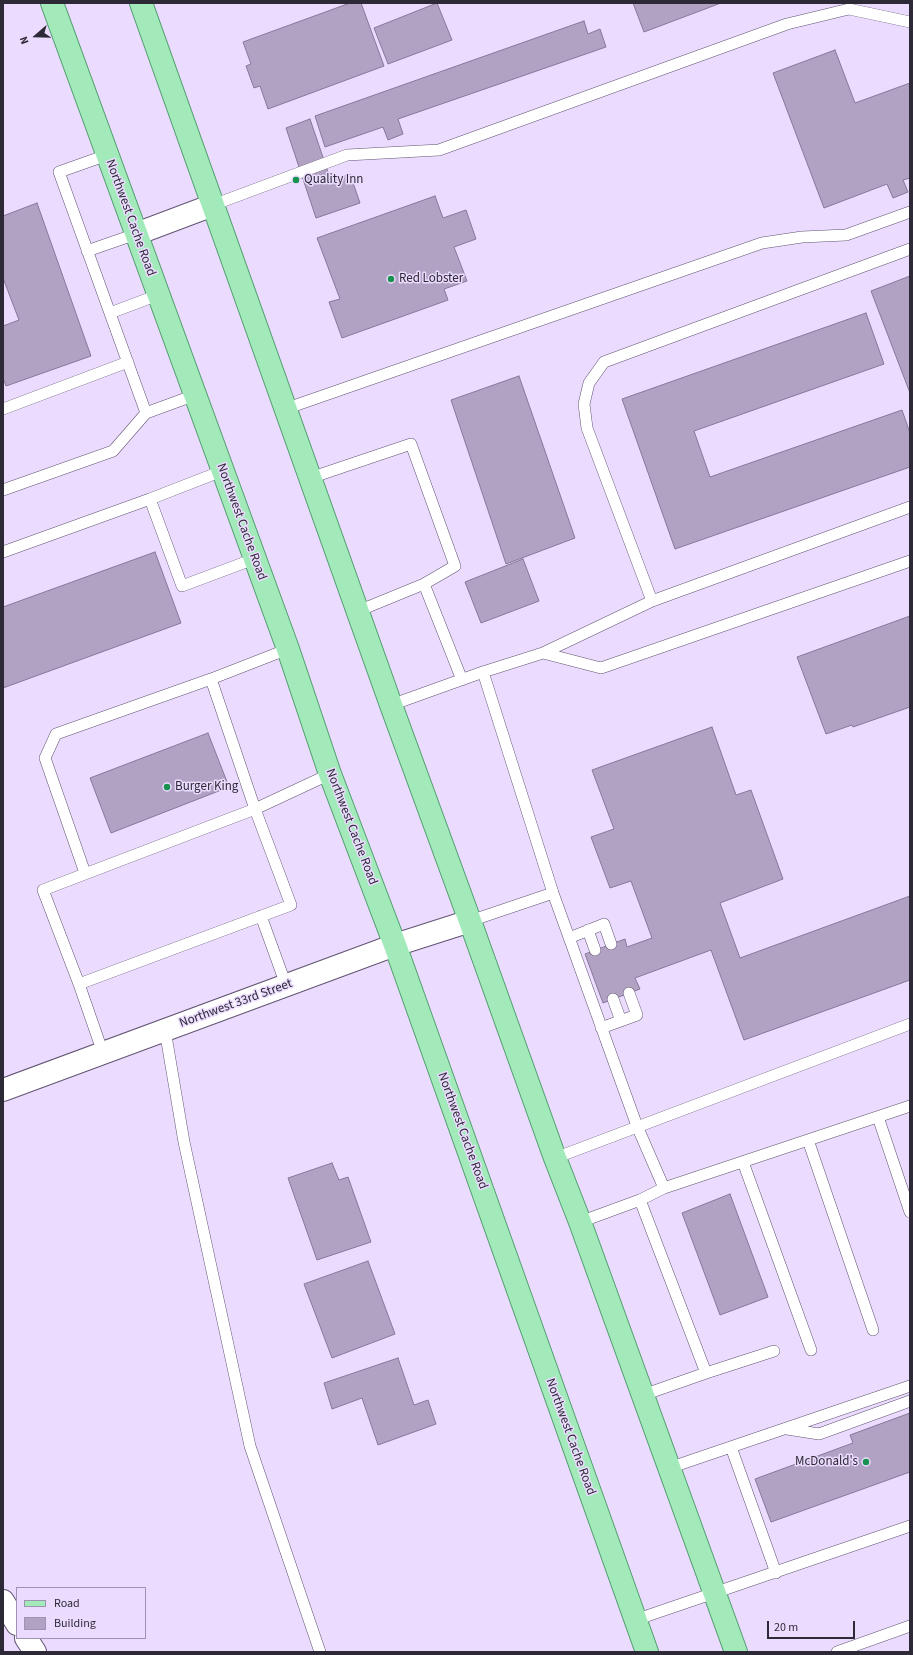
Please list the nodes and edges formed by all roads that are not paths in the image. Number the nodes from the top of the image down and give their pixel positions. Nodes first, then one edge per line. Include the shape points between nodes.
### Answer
1 (52, 3) edge
2 (141, 3) edge
3 (910, 22) edge
4 (107, 155) junction
5 (213, 205) junction
6 (910, 212) edge
7 (136, 234) junction
8 (910, 249) edge
9 (87, 251) junction
10 (158, 295) junction
11 (110, 313) junction
12 (128, 362) junction
13 (195, 395) junction
14 (286, 408) junction
15 (3, 409) edge
16 (146, 413) junction
17 (222, 471) junction
18 (310, 478) junction
19 (3, 490) edge
20 (150, 499) junction
21 (910, 508) edge
22 (3, 552) edge
23 (254, 559) junction
24 (910, 561) edge
25 (424, 584) junction
26 (652, 601) junction
27 (358, 611) junction
28 (288, 649) junction
29 (543, 653) junction
30 (483, 672) junction
31 (211, 679) junction
32 (462, 680) junction
33 (391, 705) junction
34 (330, 774) junction
35 (255, 809) junction
36 (85, 873) junction
37 (553, 893) junction
38 (261, 916) junction
39 (470, 921) junction
40 (588, 930) junction
41 (569, 938) junction
42 (611, 944) dead end
43 (396, 945) junction
44 (595, 950) dead end
45 (79, 984) junction
46 (286, 985) junction
47 (629, 993) dead end
48 (613, 999) dead end
49 (621, 1021) junction
50 (910, 1024) edge
51 (601, 1028) junction
52 (165, 1030) junction
53 (103, 1053) junction
54 (3, 1090) edge
55 (910, 1106) edge
56 (878, 1117) junction
57 (637, 1126) junction
58 (808, 1140) junction
59 (555, 1158) junction
60 (743, 1162) junction
61 (664, 1188) junction
62 (640, 1200) junction
63 (910, 1212) edge
64 (580, 1222) junction
65 (873, 1330) dead end
66 (811, 1350) dead end
67 (774, 1351) dead end
68 (706, 1373) junction
69 (910, 1386) edge
70 (643, 1395) junction
71 (910, 1401) edge
72 (785, 1428) junction
73 (731, 1447) junction
74 (669, 1468) junction
75 (910, 1526) edge
76 (776, 1573) junction
77 (714, 1594) junction
78 (3, 1601) edge
79 (635, 1620) junction
80 (16, 1622) edge
81 (910, 1626) edge
82 (27, 1639) edge
83 (35, 1652) edge
84 (320, 1652) edge
85 (647, 1652) edge
86 (736, 1652) edge
87 (837, 1652) edge

1 - 4 main road, Northwest Cache Road
2 - 5 main road
3 - 5 lane via 849,9 787,24 439,150 347,155
4 - 7 main road, Northwest Cache Road
4 - 9 lane via 59,172
5 - 7 street
5 - 14 main road
6 - 14 lane via 846,235 802,237 762,243
7 - 9 lane
7 - 10 main road, Northwest Cache Road
8 - 26 lane via 604,362 589,383 584,404 587,428
9 - 11 lane
10 - 11 lane
10 - 13 main road, Northwest Cache Road
11 - 12 lane
12 - 15 lane
12 - 16 lane
13 - 16 lane
13 - 17 main road, Northwest Cache Road
14 - 18 main road
16 - 19 lane via 113,451
17 - 20 lane
17 - 23 main road, Northwest Cache Road
18 - 25 lane via 411,444 455,566
18 - 27 main road
20 - 22 lane
20 - 23 lane via 182,586
21 - 26 lane
23 - 28 main road, Northwest Cache Road
24 - 29 lane via 601,668
25 - 27 lane
25 - 32 lane
26 - 29 lane
27 - 33 main road
28 - 31 lane
28 - 34 main road, Northwest Cache Road
29 - 30 lane
30 - 32 lane
30 - 37 lane
31 - 35 lane
31 - 36 lane via 56,734 45,758
32 - 33 lane
33 - 39 main road
34 - 35 lane
34 - 43 main road, Northwest Cache Road
35 - 36 lane
35 - 38 lane via 291,905
36 - 45 lane via 43,890
37 - 39 lane
37 - 41 lane
38 - 45 lane
38 - 46 lane
39 - 43 street, Northwest 33rd Street
39 - 59 main road
40 - 41 lane
40 - 42 lane via 604,924
40 - 44 lane
41 - 51 lane
43 - 46 street, Northwest 33rd Street
43 - 79 main road, Northwest Cache Road
45 - 53 lane
46 - 52 street, Northwest 33rd Street
47 - 49 lane via 637,1015
48 - 49 lane
49 - 51 lane
50 - 57 lane
51 - 57 lane
52 - 53 street, Northwest 33rd Street
52 - 84 lane via 184,1142 250,1446
53 - 54 street, Northwest 33rd Street
55 - 56 lane
56 - 58 lane
56 - 63 lane
57 - 59 lane
57 - 61 lane
58 - 60 lane
58 - 65 lane
59 - 64 main road
60 - 61 lane
60 - 66 lane
61 - 62 lane
62 - 64 lane
62 - 68 lane
64 - 70 main road
67 - 68 lane
68 - 70 lane
69 - 72 lane
70 - 74 main road
71 - 72 lane via 819,1434
72 - 73 lane
73 - 74 lane
73 - 76 lane
74 - 77 main road
75 - 76 lane
76 - 77 lane
77 - 79 lane
77 - 86 main road
78 - 80 street
79 - 85 main road, Northwest Cache Road
81 - 87 lane
82 - 83 street

